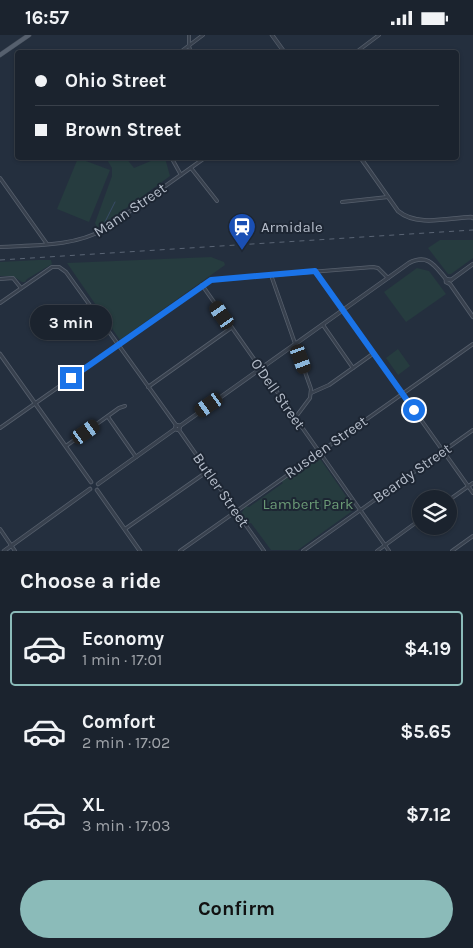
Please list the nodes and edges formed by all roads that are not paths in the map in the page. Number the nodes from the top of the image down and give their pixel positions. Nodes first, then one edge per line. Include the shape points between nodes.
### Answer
1 (29, 35) edge
2 (189, 35) edge
3 (203, 35) edge
4 (272, 35) edge
5 (380, 35) edge
6 (189, 46) junction
7 (184, 50) edge
8 (190, 50) edge
9 (283, 50) edge
10 (359, 50) edge
11 (0, 55) edge
12 (174, 160) edge
13 (202, 160) edge
14 (362, 160) edge
15 (191, 168) junction
16 (181, 175) junction
17 (0, 179) edge
18 (388, 197) junction
19 (217, 201) dead end
20 (342, 202) dead end
21 (473, 218) edge
22 (47, 244) junction
23 (0, 247) edge
24 (473, 264) edge
25 (315, 271) junction
26 (271, 275) junction
27 (388, 278) junction
28 (0, 279) edge
29 (449, 281) junction
30 (202, 285) junction
31 (21, 288) junction
32 (0, 303) edge
33 (343, 310) junction
34 (473, 317) edge
35 (323, 325) junction
36 (231, 328) junction
37 (296, 344) junction
38 (473, 344) edge
39 (119, 345) junction
40 (374, 353) junction
41 (0, 354) edge
42 (353, 368) junction
43 (260, 369) junction
44 (148, 387) junction
45 (311, 393) junction
46 (402, 393) junction
47 (35, 403) junction
48 (125, 406) dead end
49 (108, 417) junction
50 (295, 418) junction
51 (177, 427) junction
52 (0, 428) edge
53 (473, 430) edge
54 (66, 446) junction
55 (443, 451) junction
56 (319, 452) junction
57 (136, 457) junction
58 (208, 471) junction
59 (91, 482) junction
60 (473, 483) edge
61 (98, 484) junction
62 (468, 486) junction
63 (90, 489) junction
64 (97, 490) junction
65 (473, 493) edge
66 (457, 494) edge
67 (360, 510) junction
68 (236, 511) junction
69 (412, 526) edge
70 (0, 529) edge
71 (124, 529) junction
72 (473, 536) edge
73 (12, 545) junction
74 (385, 545) junction
75 (4, 551) edge
76 (16, 551) edge
77 (140, 551) edge
78 (180, 551) edge
79 (264, 551) edge
80 (303, 551) edge
81 (377, 551) edge
82 (389, 551) edge
83 (452, 551) edge

1 - 11 main road
2 - 6 street
3 - 6 street
4 - 9 street
5 - 10 street
6 - 7 street
6 - 8 street
12 - 16 street
13 - 15 street, Mann Street
14 - 18 street
15 - 16 street, Mann Street
15 - 19 street
16 - 22 street, Mann Street via 96,234 70,242
17 - 22 street
18 - 20 street
18 - 21 street via 398,211 411,219
22 - 23 street, Mann Street
24 - 29 street
25 - 26 street
25 - 27 street via 373,267
25 - 33 street
26 - 30 street via 211,280
26 - 37 street
27 - 29 street via 416,259 423,259 432,262
27 - 33 street
28 - 31 street via 12,278
29 - 34 street
30 - 36 street, O'Dell Street
30 - 39 street
31 - 32 street
31 - 39 street, Butler Street via 52,267 59,267
33 - 35 street
33 - 40 street
35 - 37 street
35 - 42 street
36 - 43 street, O'Dell Street
36 - 44 street
37 - 43 street
37 - 45 street
38 - 46 street, Rusden Street
39 - 44 street, Butler Street
39 - 47 street
40 - 42 street
40 - 46 street
41 - 47 street
42 - 45 street via 320,391
43 - 50 street, O'Dell Street
43 - 51 street
44 - 51 street, Butler Street
45 - 50 street
46 - 55 street
46 - 56 street, Rusden Street
47 - 52 street
47 - 54 street
48 - 49 street
49 - 54 street
49 - 57 street
50 - 56 street, O'Dell Street
51 - 57 street
51 - 58 street, Butler Street
53 - 55 street, Beardy Street
54 - 59 street
55 - 62 street
55 - 67 street, Beardy Street
56 - 67 street, O'Dell Street
56 - 68 street, Rusden Street
57 - 61 street
58 - 68 street, Butler Street
58 - 71 street
59 - 61 street
59 - 63 street
60 - 62 street
61 - 64 street
62 - 65 street
62 - 66 street
63 - 64 street
63 - 73 street
64 - 71 street
67 - 74 street, O'Dell Street
67 - 80 street, Beardy Street
68 - 78 street, Rusden Street
68 - 79 street, Butler Street
69 - 74 street
70 - 73 street
71 - 77 street
72 - 83 street
73 - 75 street
73 - 76 street
74 - 81 street
74 - 82 street, O'Dell Street

